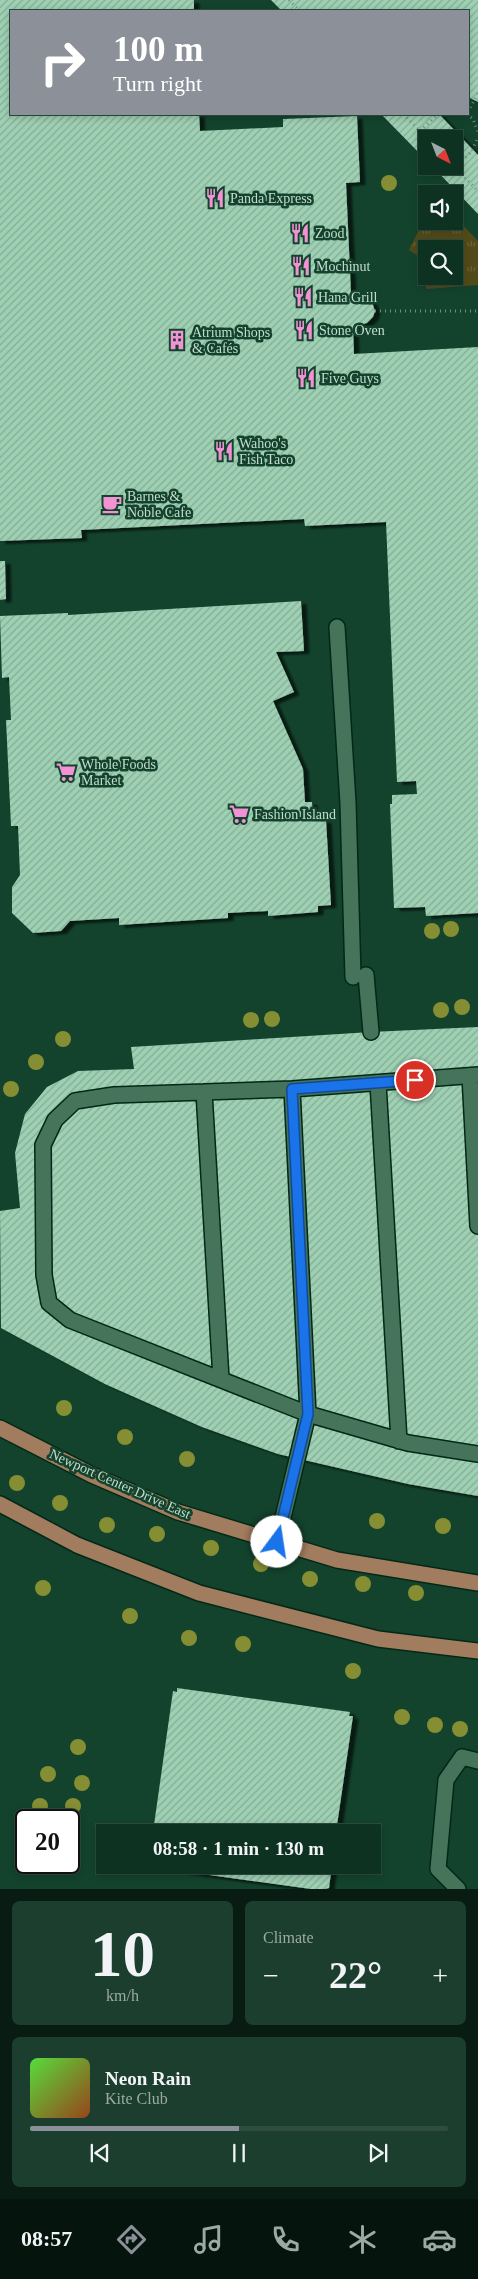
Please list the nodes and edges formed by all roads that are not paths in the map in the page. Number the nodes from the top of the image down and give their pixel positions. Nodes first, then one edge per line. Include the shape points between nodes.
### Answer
1 (338, 627) dead end
2 (371, 1032) dead end
3 (474, 1076) edge
4 (378, 1082) junction
5 (292, 1089) junction
6 (204, 1092) junction
7 (478, 1226) edge
8 (221, 1380) junction
9 (308, 1414) junction
10 (0, 1428) edge
11 (399, 1440) junction
12 (478, 1454) edge
13 (0, 1504) edge
14 (277, 1542) junction
15 (478, 1583) edge
16 (478, 1651) edge
17 (478, 1761) edge
18 (458, 1889) edge

1 - 2 lane via 359,976
3 - 4 lane
3 - 7 lane
4 - 5 lane
4 - 11 lane
5 - 6 lane
5 - 9 lane
6 - 8 lane
6 - 8 lane via 114,1095 75,1102 55,1120 43,1145 44,1275 49,1303 70,1320
8 - 9 lane
9 - 11 lane
9 - 14 lane
10 - 14 main road, Newport Center Drive East via 92,1475 178,1512
11 - 12 lane
13 - 16 main road via 77,1545 199,1593 378,1639
14 - 15 main road, Newport Center Drive East via 337,1560
17 - 18 lane via 462,1757 446,1780 438,1869

